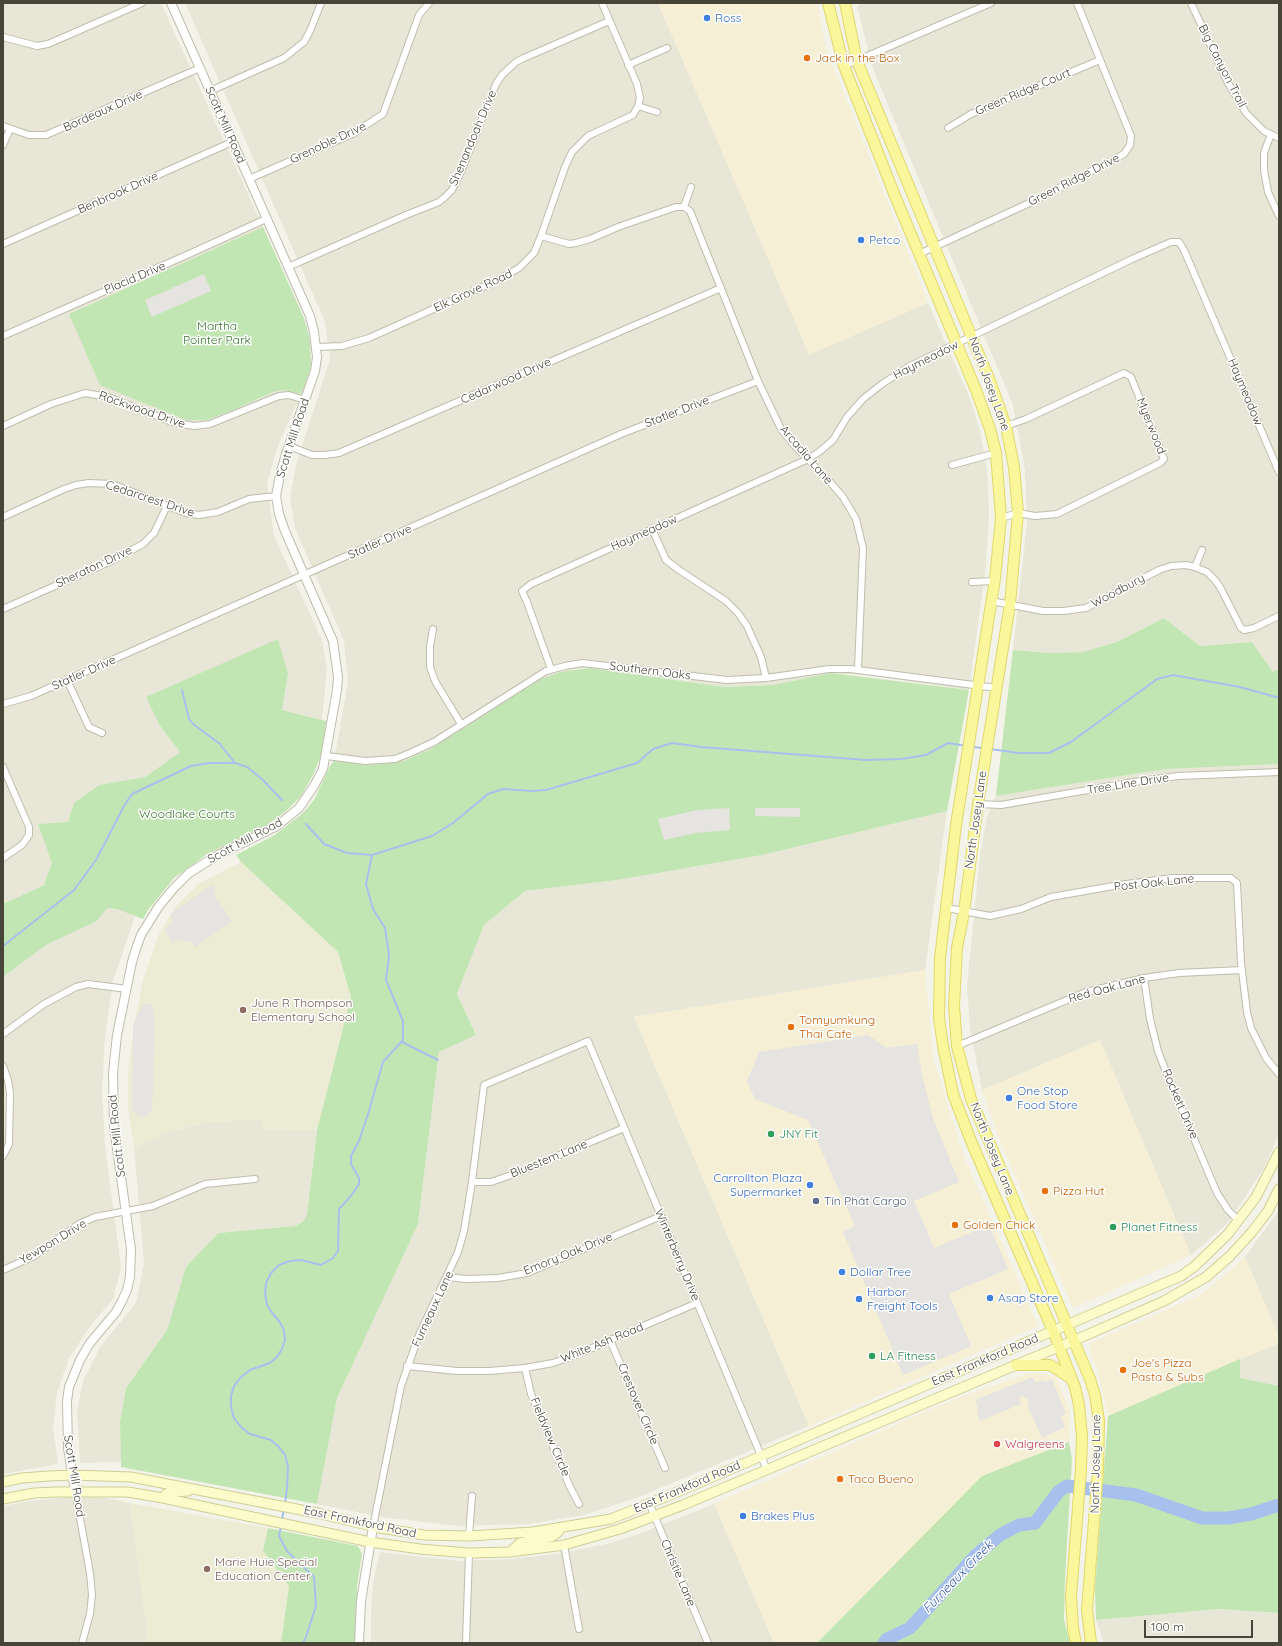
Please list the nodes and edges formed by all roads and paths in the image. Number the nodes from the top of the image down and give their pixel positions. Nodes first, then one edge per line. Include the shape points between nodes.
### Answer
1 (142, 3) edge
2 (172, 3) edge
3 (321, 3) edge
4 (429, 3) edge
5 (602, 3) edge
6 (828, 3) edge
7 (845, 3) edge
8 (992, 3) edge
9 (1077, 3) edge
10 (1191, 3) edge
11 (609, 21) junction
12 (3, 37) edge
13 (667, 48) dead end
14 (1100, 60) junction
15 (857, 61) junction
16 (628, 65) junction
17 (844, 66) junction
18 (200, 68) junction
19 (210, 92) junction
20 (638, 106) junction
21 (657, 112) dead end
22 (3, 126) edge
23 (10, 128) junction
24 (948, 128) dead end
25 (1270, 134) junction
26 (1279, 138) edge
27 (232, 142) junction
28 (3, 145) edge
29 (249, 179) junction
30 (691, 187) dead end
31 (684, 207) junction
32 (1279, 216) edge
33 (266, 219) junction
34 (541, 236) junction
35 (3, 244) edge
36 (935, 247) junction
37 (919, 254) junction
38 (288, 267) junction
39 (720, 288) junction
40 (3, 336) edge
41 (972, 336) junction
42 (957, 345) junction
43 (316, 347) junction
44 (758, 380) junction
45 (305, 400) junction
46 (3, 426) edge
47 (1006, 426) junction
48 (288, 446) junction
49 (996, 453) junction
50 (808, 459) junction
51 (952, 465) dead end
52 (1279, 472) edge
53 (276, 496) junction
54 (167, 506) junction
55 (1018, 513) junction
56 (3, 516) edge
57 (1001, 518) junction
58 (652, 529) junction
59 (1202, 550) dead end
60 (1195, 567) junction
61 (305, 576) junction
62 (995, 581) junction
63 (972, 582) dead end
64 (991, 601) junction
65 (1010, 604) junction
66 (3, 609) edge
67 (1279, 616) edge
68 (433, 629) dead end
69 (551, 669) junction
70 (858, 670) junction
71 (766, 678) junction
72 (67, 680) junction
73 (978, 686) junction
74 (997, 688) junction
75 (3, 704) edge
76 (461, 724) junction
77 (102, 733) dead end
78 (327, 756) junction
79 (3, 767) edge
80 (1279, 772) edge
81 (978, 804) junction
82 (3, 858) edge
83 (947, 908) junction
84 (964, 912) junction
85 (1242, 970) junction
86 (1144, 978) junction
87 (127, 989) junction
88 (3, 1034) edge
89 (588, 1041) joint
90 (958, 1046) junction
91 (3, 1066) edge
92 (1279, 1074) edge
93 (624, 1128) junction
94 (984, 1132) junction
95 (971, 1141) junction
96 (1279, 1152) edge
97 (3, 1156) edge
98 (255, 1179) dead end
99 (472, 1182) junction
100 (1279, 1189) edge
101 (127, 1211) junction
102 (661, 1216) junction
103 (1239, 1221) junction
104 (3, 1270) edge
105 (1190, 1270) junction
106 (448, 1276) junction
107 (1198, 1282) junction
108 (697, 1303) junction
109 (1067, 1326) junction
110 (1053, 1332) junction
111 (610, 1340) junction
112 (1073, 1341) junction
113 (1059, 1347) junction
114 (1016, 1365) junction
115 (408, 1366) junction
116 (525, 1368) junction
117 (1072, 1379) junction
118 (905, 1394) junction
119 (911, 1409) junction
120 (762, 1456) junction
121 (665, 1468) dead end
122 (767, 1470) junction
123 (73, 1475) junction
124 (3, 1482) edge
125 (75, 1491) junction
126 (201, 1491) junction
127 (472, 1496) dead end
128 (164, 1498) junction
129 (3, 1499) edge
130 (649, 1503) junction
131 (579, 1504) dead end
132 (654, 1516) junction
133 (373, 1527) junction
134 (561, 1528) junction
135 (469, 1536) junction
136 (370, 1542) junction
137 (564, 1545) junction
138 (510, 1552) junction
139 (469, 1553) junction
140 (579, 1629) dead end
141 (82, 1643) edge
142 (359, 1643) edge
143 (466, 1643) edge
144 (708, 1643) edge
145 (1076, 1643) edge
146 (1091, 1643) edge

1 - 12 street via 48,44 37,46
2 - 18 street, Scott Mill Road
3 - 19 street via 304,42 284,58
4 - 29 street, Grenoble Drive via 419,15 383,114 354,133
5 - 11 street
6 - 17 main road, North Josey Lane
7 - 15 main road, North Josey Lane
8 - 15 street
9 - 14 street, Green Ridge Drive
10 - 25 street, Big Canyon Trail via 1228,83 1246,113
11 - 16 street
11 - 38 street, Shenandoah Drive via 516,62 502,75 456,182 442,199
13 - 16 street
14 - 24 street, Green Ridge Court via 971,114
14 - 36 street, Green Ridge Drive via 1131,136 1130,145 1124,154 1038,199
15 - 17 street
15 - 36 main road, North Josey Lane
16 - 20 street via 639,92
17 - 37 main road, North Josey Lane
18 - 19 street, Scott Mill Road
18 - 23 street, Bordeaux Drive via 46,135 29,135
19 - 27 street, Scott Mill Road
20 - 21 street
20 - 34 street, Elk Grove Road via 633,115 594,132 572,152
22 - 23 street, Bordeaux Drive
23 - 28 street
25 - 26 street, Big Canyon Trail
25 - 32 street via 1264,153 1264,170 1268,192
27 - 29 street, Scott Mill Road
27 - 35 street, Benbrook Drive
29 - 33 street, Scott Mill Road
30 - 31 street
31 - 34 street via 668,209 576,243 569,244
31 - 39 street, Arcadia Lane via 690,211
33 - 38 street, Scott Mill Road
33 - 40 street, Placid Drive
34 - 43 street, Elk Grove Road via 530,258 520,268 498,280 369,338 342,346
36 - 37 street, Green Ridge Drive
36 - 41 main road, North Josey Lane
37 - 42 main road, North Josey Lane
38 - 43 street, Scott Mill Road via 310,316
39 - 44 street, Arcadia Lane
39 - 48 street, Cedarwood Drive via 339,453 312,455
41 - 42 street, Haymeadow
41 - 47 main road, North Josey Lane
41 - 52 street, Haymeadow via 1132,259 1171,242 1179,242
42 - 49 main road, North Josey Lane via 988,423
42 - 50 street, Haymeadow via 908,367 882,384 847,417 833,440
43 - 45 street, Scott Mill Road via 315,370
44 - 50 street, Arcadia Lane via 781,429
44 - 61 street, Statler Drive via 621,434
45 - 46 street, Rockwood Drive via 289,395 280,396 210,424 194,426 172,422 108,397 85,393 52,404
45 - 48 street, Scott Mill Road
47 - 55 main road, North Josey Lane via 1014,467
47 - 55 street, Myerwood via 1124,374 1131,377 1164,459 1057,514 1035,516
48 - 53 street, Scott Mill Road
49 - 51 street
49 - 57 main road, North Josey Lane
50 - 58 street, Haymeadow
50 - 70 street, Arcadia Lane via 843,497 856,519 861,539 863,572
53 - 54 street, Cedarcrest Drive via 249,499 210,514 186,513
53 - 61 street, Scott Mill Road via 285,532
54 - 56 street, Cedarcrest Drive via 112,484 89,483 64,489
54 - 66 street, Sheraton Drive via 154,533 143,544
55 - 57 street, Myerwood
55 - 65 main road, North Josey Lane
57 - 62 main road, North Josey Lane
58 - 69 street, Haymeadow via 531,584 522,591
58 - 71 street via 666,560 726,601 738,613 759,651
59 - 60 street
60 - 65 street, Woodbury via 1179,566 1159,570 1086,608 1043,611
60 - 67 street via 1207,572 1220,587 1244,630
61 - 72 street, Statler Drive
61 - 78 street, Scott Mill Road via 333,641 336,660 337,690
62 - 63 street
62 - 64 main road, North Josey Lane
64 - 65 street, Woodbury
64 - 73 main road, North Josey Lane
65 - 74 main road, North Josey Lane
68 - 76 street via 430,667 435,681
69 - 71 street, Southern Oaks via 591,663 727,680
69 - 76 street, Southern Oaks
70 - 71 street, Southern Oaks via 829,669
70 - 73 street, Southern Oaks
72 - 75 street, Statler Drive via 31,696
72 - 77 street via 88,727
73 - 74 street, Southern Oaks
73 - 83 main road, North Josey Lane via 959,801
74 - 81 main road, North Josey Lane
76 - 78 street, Southern Oaks via 420,749 395,759 365,761
78 - 87 street, Scott Mill Road via 314,786 290,817 203,864 169,894 149,919 141,935
79 - 82 street via 29,827 29,835 22,846
80 - 81 street, Tree Line Drive via 1178,776 1001,805
81 - 84 main road, North Josey Lane
83 - 84 street, Post Oak Lane
83 - 95 main road, North Josey Lane via 938,975 939,1018 953,1094
84 - 85 street, Post Oak Lane via 990,916 1022,909 1051,897 1173,878 1231,878 1237,883
84 - 90 main road, North Josey Lane via 958,948 954,1006
85 - 86 street, Red Oak Lane via 1179,973
85 - 92 street, Post Oak Lane via 1251,1028 1266,1058
86 - 90 street, Red Oak Lane via 1073,997
86 - 103 street, Rockett Drive via 1150,1019 1165,1071 1216,1192
87 - 88 street via 88,984 76,986 50,1000
87 - 101 street, Scott Mill Road via 115,1045 113,1098 117,1156
89 - 93 street, Winterberry Drive
89 - 99 street, Furneaux Lane via 484,1085
90 - 94 main road, North Josey Lane via 971,1099
91 - 97 street via 10,1093 9,1144
93 - 99 street, Bluestem Lane via 517,1173 491,1182
93 - 102 street, Winterberry Drive
94 - 95 main road
94 - 109 main road, North Josey Lane
95 - 110 main road, North Josey Lane
96 - 103 main road, East Frankford Road via 1256,1197
98 - 101 street, Yewpon Drive via 205,1184 153,1206
99 - 106 street, Furneaux Lane via 464,1231
100 - 107 main road, East Frankford Road via 1252,1232 1214,1271
101 - 104 street, Yewpon Drive via 95,1217 79,1224 34,1256
101 - 123 street, Scott Mill Road via 131,1262 127,1290 116,1312 90,1343 69,1387 67,1429
102 - 106 street, Emory Oak Drive via 527,1273 498,1278 466,1279
102 - 108 street, Winterberry Drive
103 - 105 main road, East Frankford Road
105 - 107 main road
105 - 109 main road, East Frankford Road
106 - 115 street, Furneaux Lane via 419,1335
107 - 112 main road, East Frankford Road via 1164,1301
108 - 111 street, White Ash Road
108 - 120 street, Winterberry Drive
109 - 110 main road, East Frankford Road
109 - 112 main road, North Josey Lane
110 - 113 main road, North Josey Lane
110 - 118 main road, East Frankford Road
111 - 116 street, White Ash Road via 553,1363
111 - 121 street, Crestover Circle
112 - 113 main road, East Frankford Road
112 - 146 main road, North Josey Lane via 1095,1395 1099,1420 1098,1470 1087,1610
113 - 114 main road, East Frankford Road
113 - 117 main road, North Josey Lane
114 - 117 main road via 1050,1364
114 - 119 main road, East Frankford Road
115 - 116 street, White Ash Road via 489,1372
115 - 133 street, Furneaux Lane via 396,1407
116 - 131 street, Fieldview Circle via 531,1394
117 - 145 main road, North Josey Lane via 1079,1405 1082,1436 1071,1597
118 - 119 main road
118 - 120 main road, East Frankford Road
119 - 122 main road, East Frankford Road
120 - 122 street, Winterberry Drive
120 - 130 main road, East Frankford Road
122 - 132 main road, East Frankford Road
123 - 124 main road, East Frankford Road via 22,1478
123 - 125 street, Scott Mill Road
123 - 126 main road, East Frankford Road via 131,1477
125 - 128 main road, East Frankford Road via 128,1492
125 - 129 main road, East Frankford Road
125 - 141 street, Scott Mill Road via 92,1595
126 - 128 main road via 172,1492
126 - 133 main road, East Frankford Road
127 - 135 street
128 - 136 main road, East Frankford Road
130 - 132 street, Christie Lane
130 - 134 main road, East Frankford Road via 611,1518
132 - 137 main road, East Frankford Road
132 - 144 street, Christie Lane
133 - 135 main road, East Frankford Road via 424,1535
133 - 136 street, Furneaux Lane
134 - 135 main road, East Frankford Road
134 - 138 main road via 551,1537 520,1543
136 - 139 main road, East Frankford Road
136 - 142 street, Furneaux Lane via 361,1601
137 - 138 main road, East Frankford Road
137 - 140 street
138 - 139 main road, East Frankford Road
139 - 143 street

